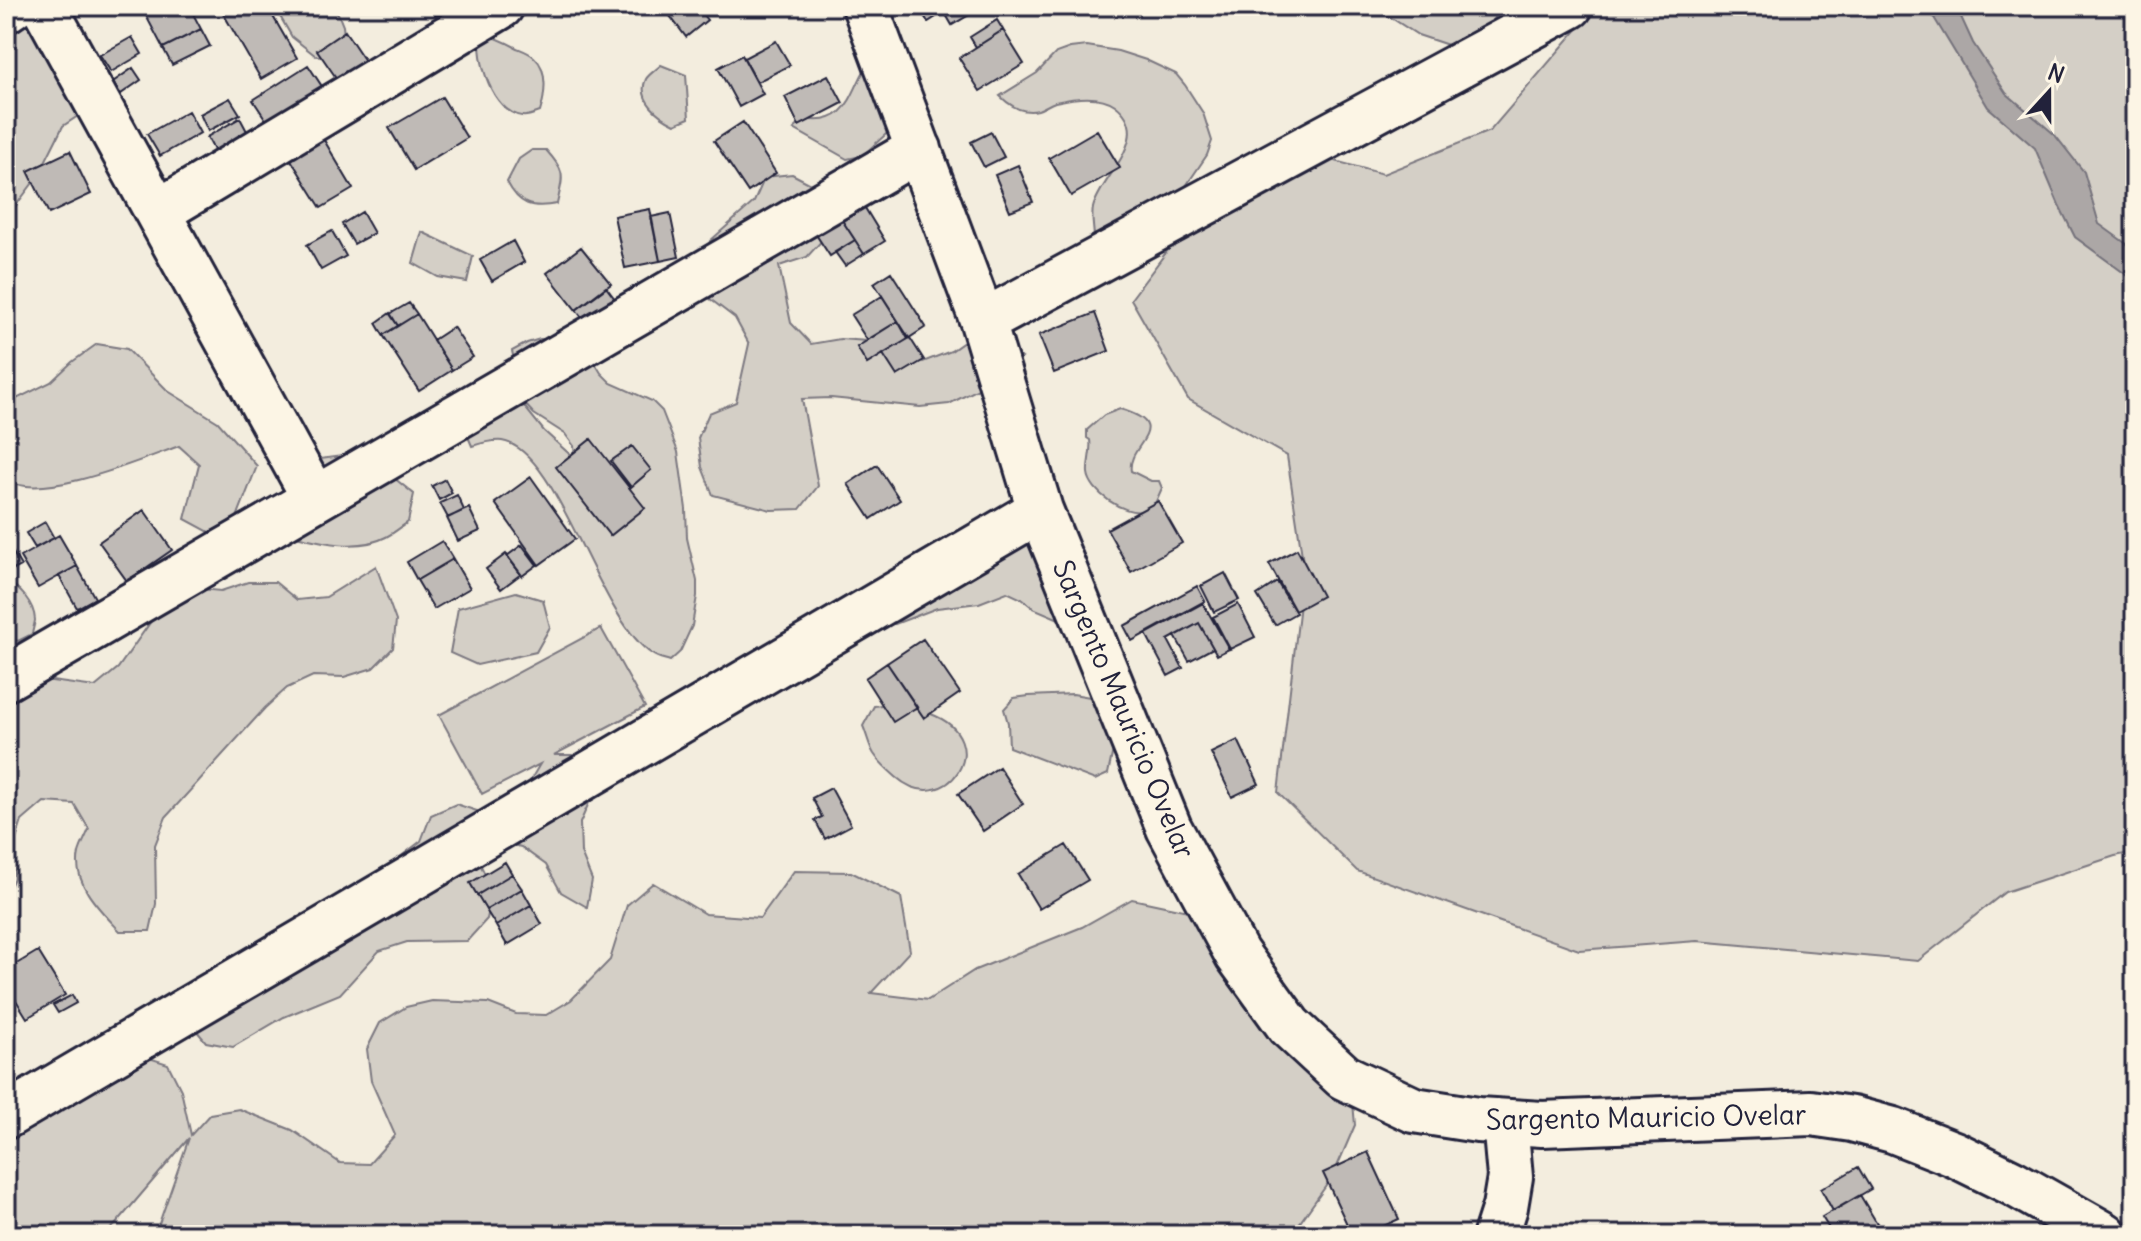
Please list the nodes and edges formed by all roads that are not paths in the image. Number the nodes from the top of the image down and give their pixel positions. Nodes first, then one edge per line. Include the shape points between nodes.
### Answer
1 (12, 6) edge
2 (44, 6) edge
3 (501, 6) edge
4 (865, 6) edge
5 (1570, 6) edge
6 (6, 10) edge
7 (919, 149) junction
8 (158, 212) junction
9 (983, 322) junction
10 (315, 499) junction
11 (1040, 510) junction
12 (6, 678) edge
13 (6, 1116) edge
14 (1505, 1122) junction
15 (2103, 1234) edge
16 (1496, 1235) edge

1 - 6 street
2 - 8 street
3 - 8 street
4 - 7 street, Sargento Mauricio Ovelar
5 - 9 street
7 - 9 street, Sargento Mauricio Ovelar
7 - 10 street
8 - 10 street
9 - 11 street, Sargento Mauricio Ovelar
10 - 12 street
11 - 13 street
11 - 14 street, Sargento Mauricio Ovelar via 1169,828 1237,954 1289,1026 1344,1077 1414,1110
14 - 15 street, Sargento Mauricio Ovelar via 1811,1113 1852,1119 1954,1154
14 - 16 street via 1510,1177

